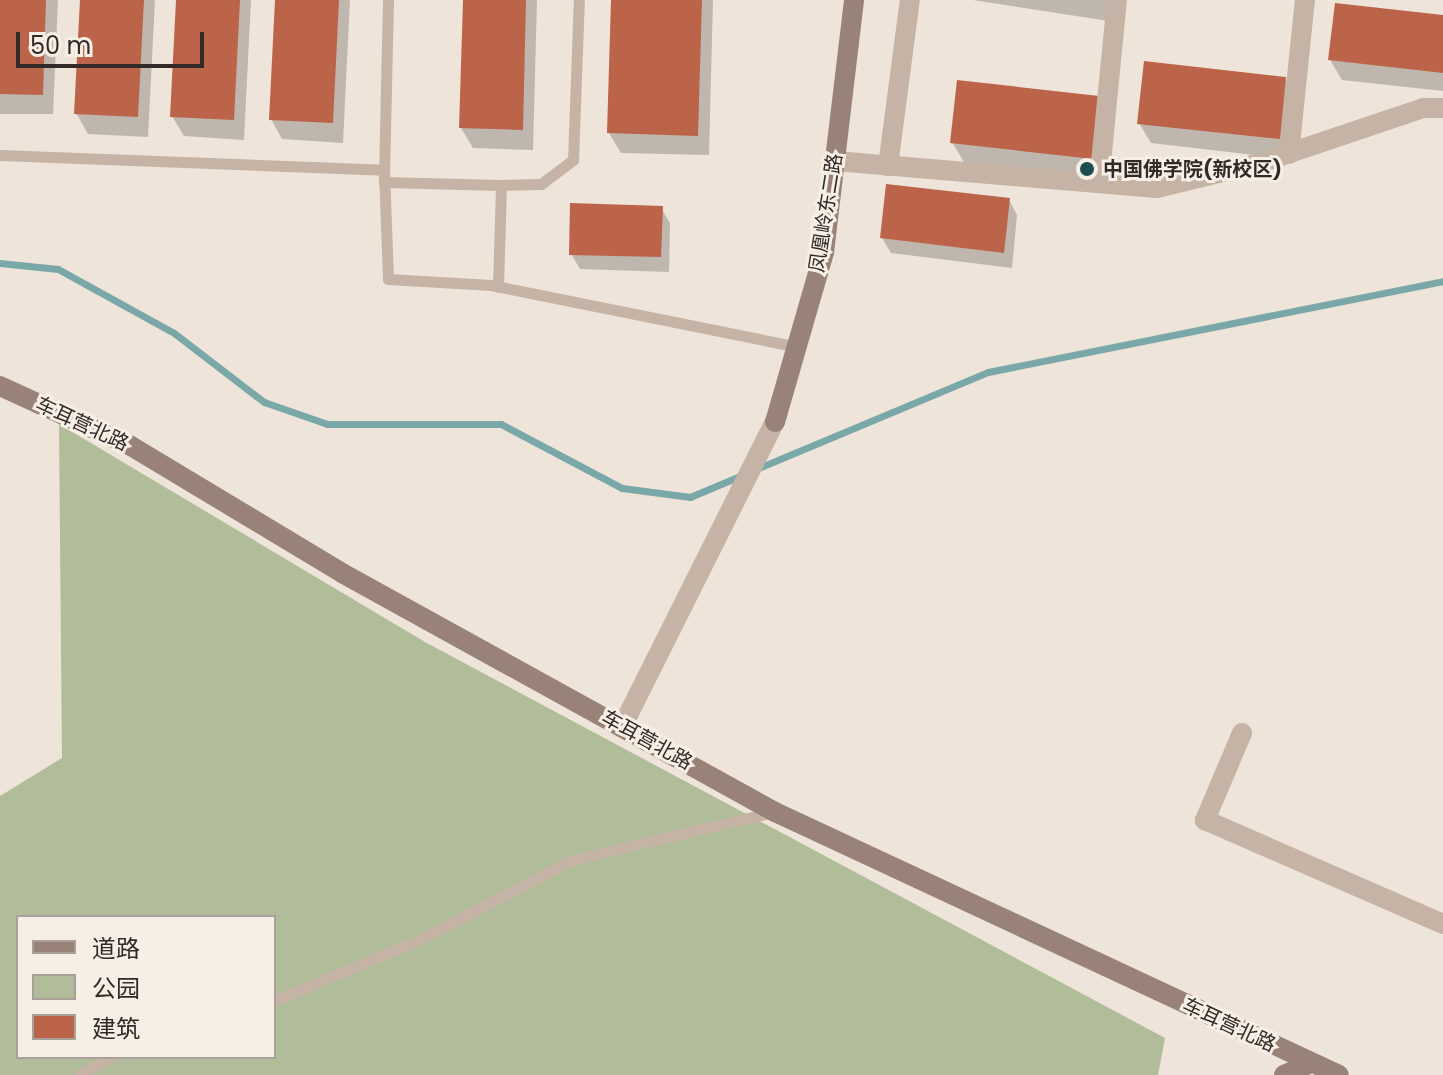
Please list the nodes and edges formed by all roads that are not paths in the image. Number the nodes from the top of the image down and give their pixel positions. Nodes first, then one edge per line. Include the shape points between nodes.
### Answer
1 (388, 0) edge
2 (579, 0) edge
3 (854, 0) edge
4 (910, 0) edge
5 (1117, 0) edge
6 (1305, 0) edge
7 (1443, 108) edge
8 (1289, 154) junction
9 (0, 155) edge
10 (835, 161) junction
11 (888, 166) junction
12 (384, 182) junction
13 (1099, 183) junction
14 (501, 185) junction
15 (498, 287) junction
16 (798, 347) junction
17 (0, 386) edge
18 (623, 725) junction
19 (1242, 733) dead end
20 (775, 812) junction
21 (1443, 924) edge
22 (276, 1000) edge
23 (109, 1059) edge
24 (1311, 1063) junction
25 (79, 1075) edge
26 (1284, 1075) edge
27 (1339, 1075) edge

1 - 12 lane
2 - 14 lane via 573,160 541,184
3 - 10 street, 凤凰岭东二路
4 - 11 street
5 - 13 street
6 - 8 street
7 - 8 street via 1423,108
8 - 13 street via 1157,188
9 - 12 lane via 384,170
10 - 11 street
10 - 16 street, 凤凰岭东二路 via 824,252
11 - 13 street
12 - 14 lane
12 - 15 lane via 388,279
14 - 15 lane
15 - 16 lane
16 - 18 street, 凤凰岭东二路 via 775,422
17 - 18 street, 车耳营北路 via 131,446 342,573
18 - 20 street, 车耳营北路
19 - 21 street via 1205,820
20 - 22 lane via 585,855 402,947
20 - 24 street, 车耳营北路
23 - 25 lane
24 - 26 street
24 - 27 street, 车耳营北路

